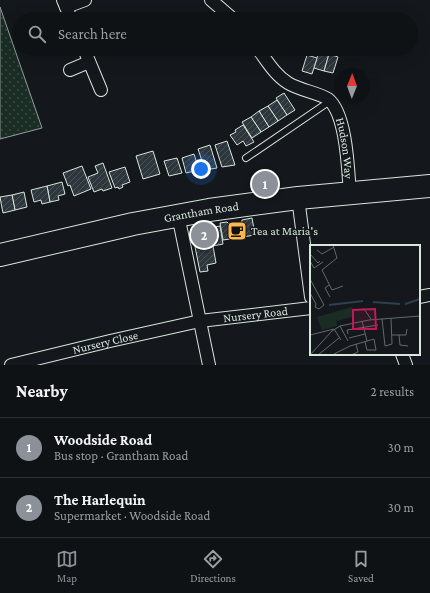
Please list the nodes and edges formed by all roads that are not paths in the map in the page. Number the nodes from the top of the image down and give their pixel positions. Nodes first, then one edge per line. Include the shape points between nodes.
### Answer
1 (86, 0) edge
2 (211, 0) edge
3 (64, 3) edge
4 (225, 12) edge
5 (87, 56) edge
6 (263, 56) edge
7 (89, 62) junction
8 (70, 70) dead end
9 (101, 90) dead end
10 (330, 101) junction
11 (246, 158) dead end
12 (430, 186) edge
13 (350, 194) junction
14 (298, 198) junction
15 (178, 215) junction
16 (0, 255) edge
17 (310, 289) edge
18 (430, 295) edge
19 (420, 296) edge
20 (310, 308) edge
21 (200, 321) junction
22 (402, 355) edge
23 (11, 365) edge
24 (209, 365) edge
25 (406, 365) edge

1 - 3 street
2 - 4 street
5 - 7 street
6 - 10 street, Hudson Way via 272,69 289,83
7 - 8 street
7 - 9 street
10 - 11 lane
10 - 13 street, Hudson Way via 340,115 344,132
12 - 13 highway, Grantham Road
13 - 14 highway, Grantham Road
14 - 15 highway, Grantham Road
14 - 17 street
15 - 16 highway, Grantham Road
15 - 21 street
18 - 19 street
20 - 21 street, Nursery Road
21 - 23 street, Nursery Close
21 - 24 street
22 - 25 street

